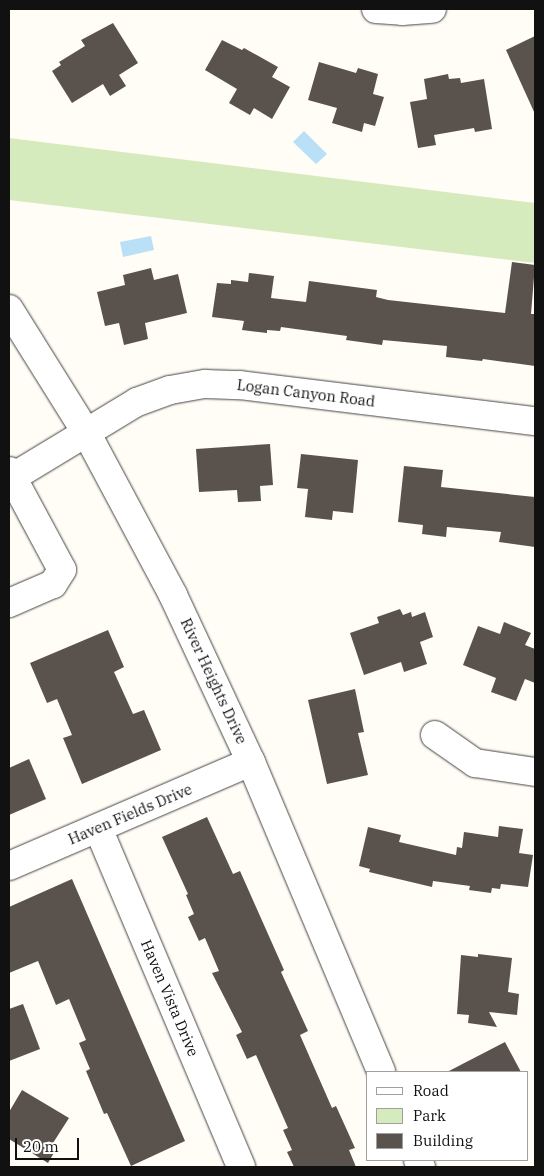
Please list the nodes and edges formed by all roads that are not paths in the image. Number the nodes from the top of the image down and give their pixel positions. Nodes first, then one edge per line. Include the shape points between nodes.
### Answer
1 (376, 9) edge
2 (432, 9) edge
3 (9, 308) edge
4 (535, 421) edge
5 (86, 432) junction
6 (11, 474) edge
7 (9, 603) edge
8 (435, 735) dead end
9 (251, 762) junction
10 (535, 772) edge
11 (98, 828) junction
12 (9, 866) edge
13 (381, 1071) edge
14 (241, 1167) edge

1 - 2 street
3 - 5 street, River Heights Drive
4 - 5 street, Logan Canyon Road via 222,384 187,387 153,395
5 - 6 street, Logan Canyon Road
5 - 9 street, River Heights Drive via 173,595
6 - 7 street via 62,570 53,584
8 - 10 street via 476,763
9 - 11 street, Haven Fields Drive
9 - 13 street, River Heights Drive
11 - 12 street, Haven Fields Drive
11 - 14 street, Haven Vista Drive

